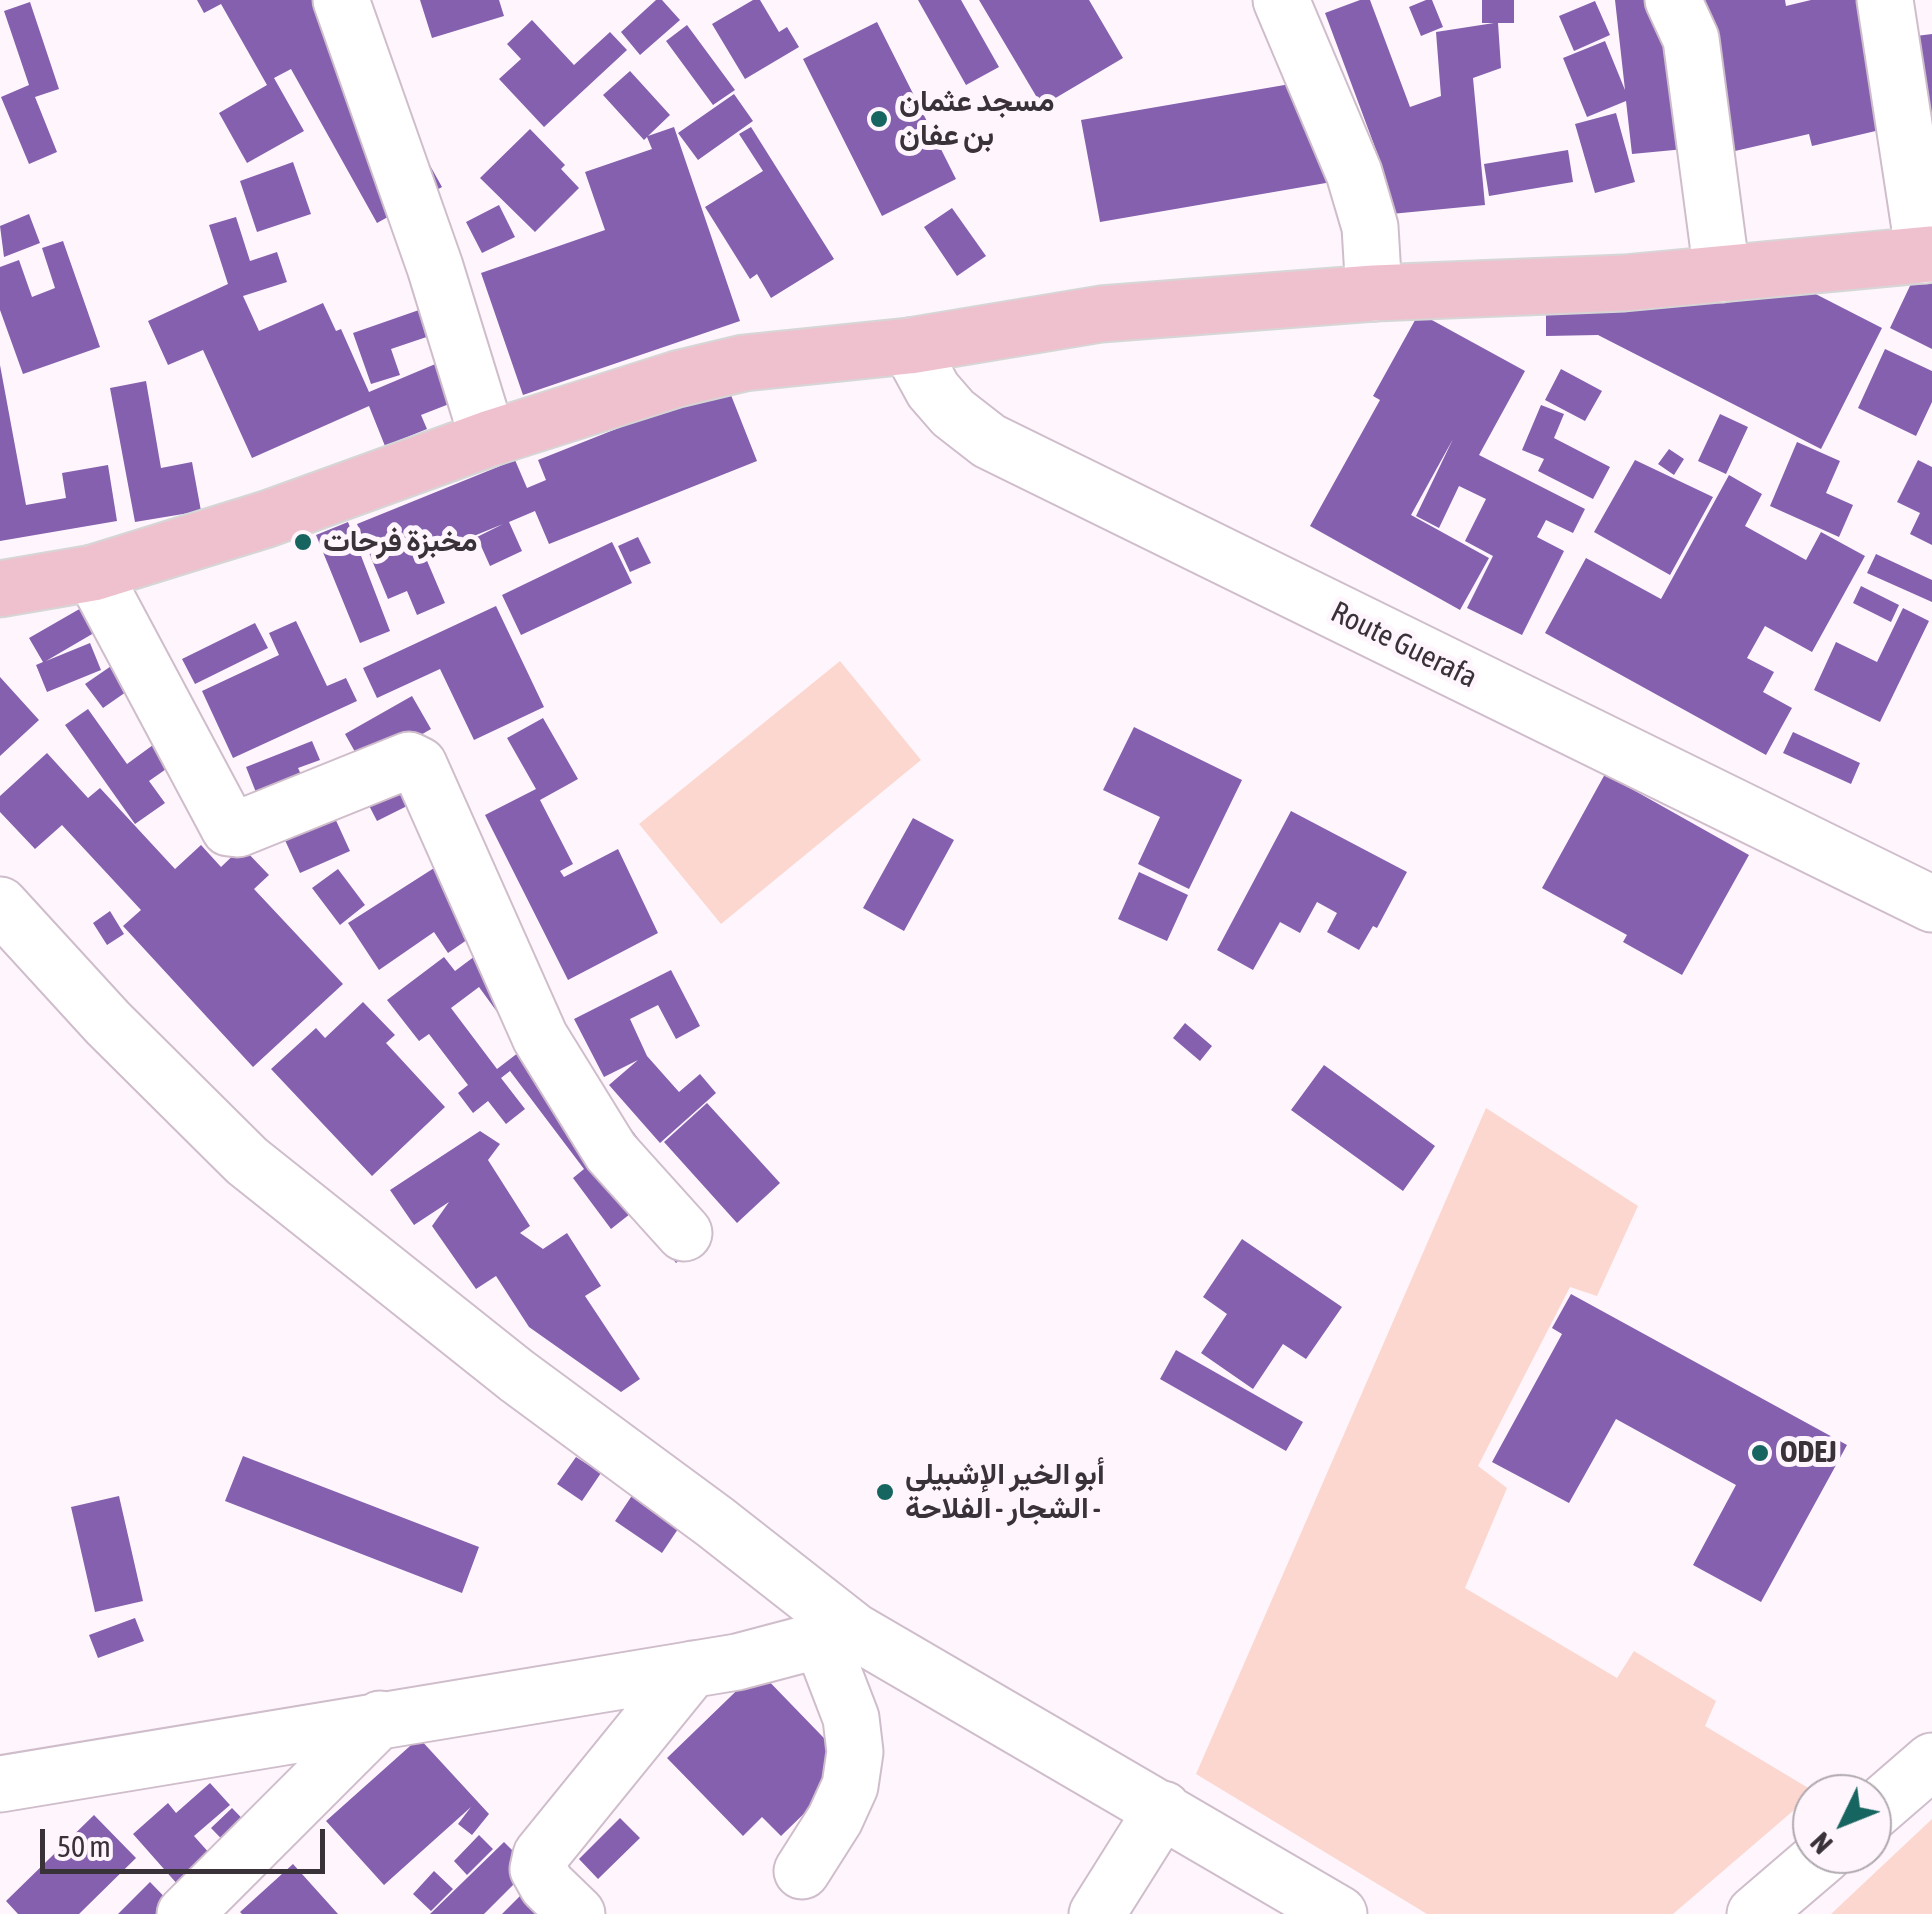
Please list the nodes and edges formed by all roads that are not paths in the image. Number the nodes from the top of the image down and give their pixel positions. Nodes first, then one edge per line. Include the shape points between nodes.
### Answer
1 (342, 0) edge
2 (1281, 0) edge
3 (1673, 0) edge
4 (1886, 0) edge
5 (1928, 254) edge
6 (1722, 274) junction
7 (1374, 293) junction
8 (910, 346) junction
9 (488, 439) junction
10 (93, 574) junction
11 (0, 589) edge
12 (1932, 904) edge
13 (0, 906) edge
14 (684, 1234) dead end
15 (837, 1635) junction
16 (692, 1669) junction
17 (380, 1719) junction
18 (1932, 1761) edge
19 (0, 1784) edge
20 (1892, 1796) edge
21 (1163, 1809) junction
22 (802, 1872) dead end
23 (1802, 1874) edge
24 (185, 1914) edge
25 (577, 1914) edge
26 (1096, 1914) edge
27 (1339, 1914) edge
28 (1756, 1914) edge

1 - 9 street
2 - 7 street via 1354,174 1370,228
3 - 6 street via 1691,39
4 - 5 street
5 - 6 main road
6 - 7 main road
7 - 8 main road via 1101,314
8 - 9 main road via 744,363
8 - 12 street, Route Guerafa via 953,413 989,441
9 - 10 main road
10 - 11 main road
10 - 14 street via 229,828 409,760 420,765 540,1037 610,1152
13 - 15 street via 248,1161 517,1376 716,1522
15 - 16 street
15 - 21 street
15 - 22 street via 856,1752 835,1820
16 - 17 street
16 - 25 street via 540,1855 538,1868 548,1885
17 - 19 street
17 - 24 street
18 - 20 street
21 - 26 street
21 - 27 street
23 - 28 street

